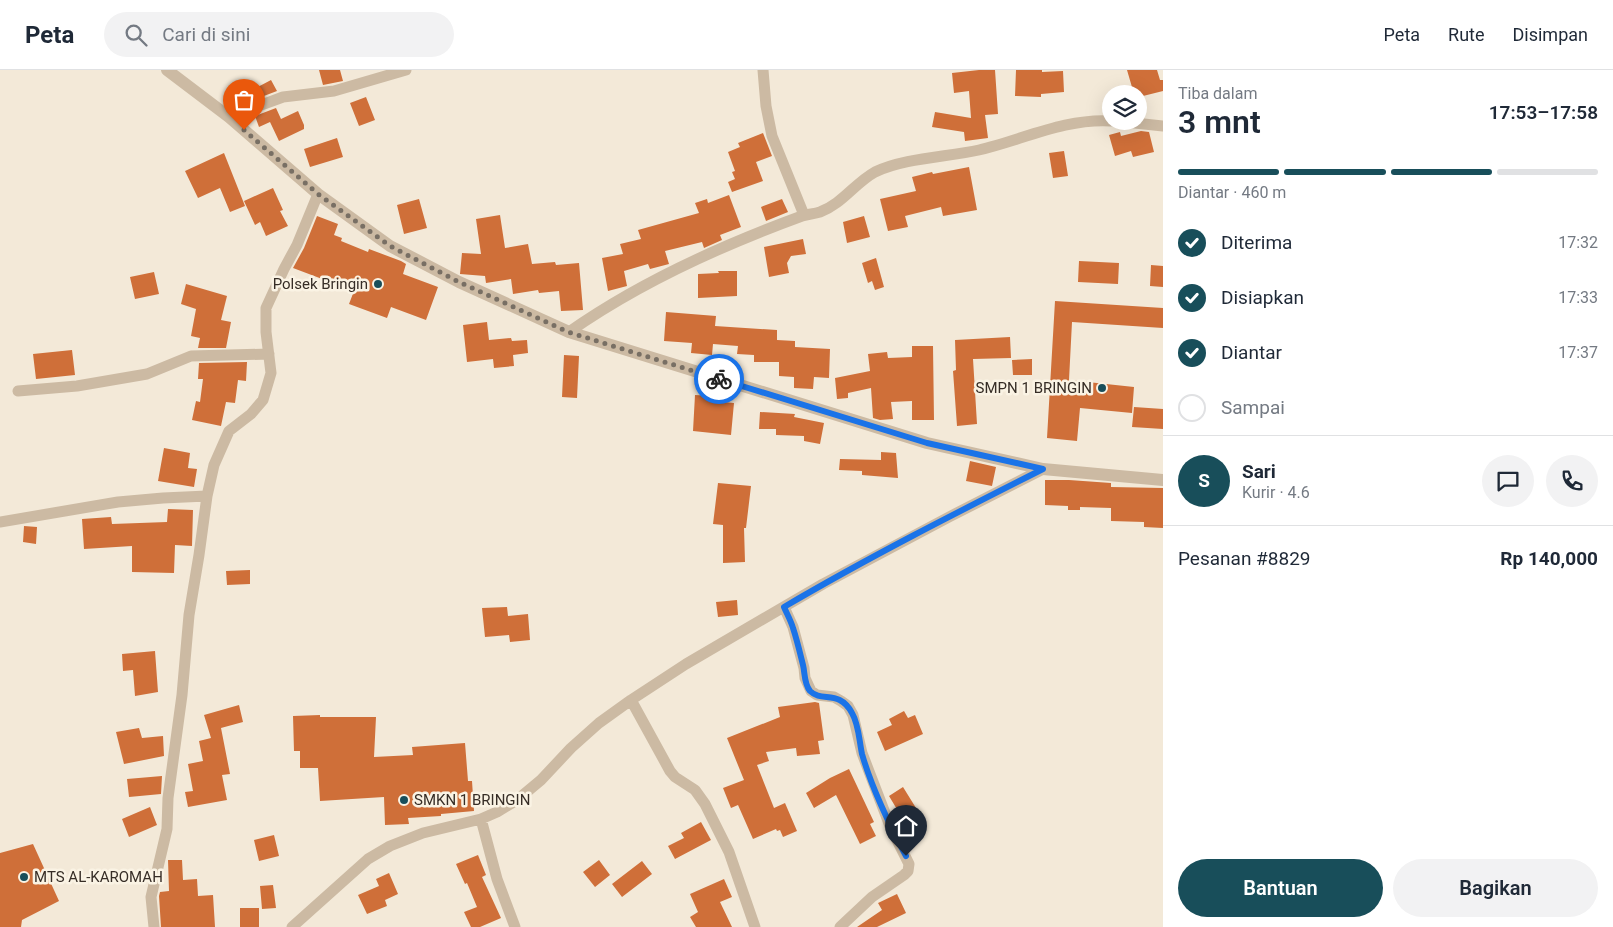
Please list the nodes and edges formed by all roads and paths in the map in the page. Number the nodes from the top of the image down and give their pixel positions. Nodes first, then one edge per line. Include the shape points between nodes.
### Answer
1 (167, 70) edge
2 (406, 70) edge
3 (764, 70) edge
4 (229, 117) junction
5 (1102, 120) edge
6 (1147, 124) edge
7 (1163, 126) edge
8 (318, 194) junction
9 (804, 215) junction
10 (568, 332) junction
11 (269, 354) junction
12 (18, 392) dead end
13 (1043, 469) junction
14 (1163, 480) edge
15 (206, 496) junction
16 (0, 522) edge
17 (784, 607) junction
18 (631, 700) junction
19 (481, 819) junction
20 (154, 927) edge
21 (292, 927) edge
22 (515, 927) edge
23 (755, 927) edge
24 (840, 927) edge

1 - 4 street
2 - 4 street via 334,91 283,97
3 - 9 street via 772,136
4 - 8 street
5 - 9 street via 1064,126 978,150 894,166 865,178 834,205
6 - 7 street
8 - 10 street via 390,246
8 - 11 street via 266,308
9 - 10 street via 716,249 670,271
10 - 13 street via 927,443
11 - 12 street via 191,356 147,374
11 - 15 street via 271,373 263,400 230,431 214,465
13 - 14 street
13 - 17 street via 940,521
15 - 16 street via 118,502
15 - 20 street via 189,615 167,829 151,897
17 - 18 street
17 - 24 street via 811,691 842,701 853,715 862,754 890,826 909,864 904,875 872,897
18 - 19 street via 599,723 518,800
18 - 23 street via 670,771 695,790 705,804 729,852
19 - 21 street via 423,832 375,854
19 - 22 street via 497,879

